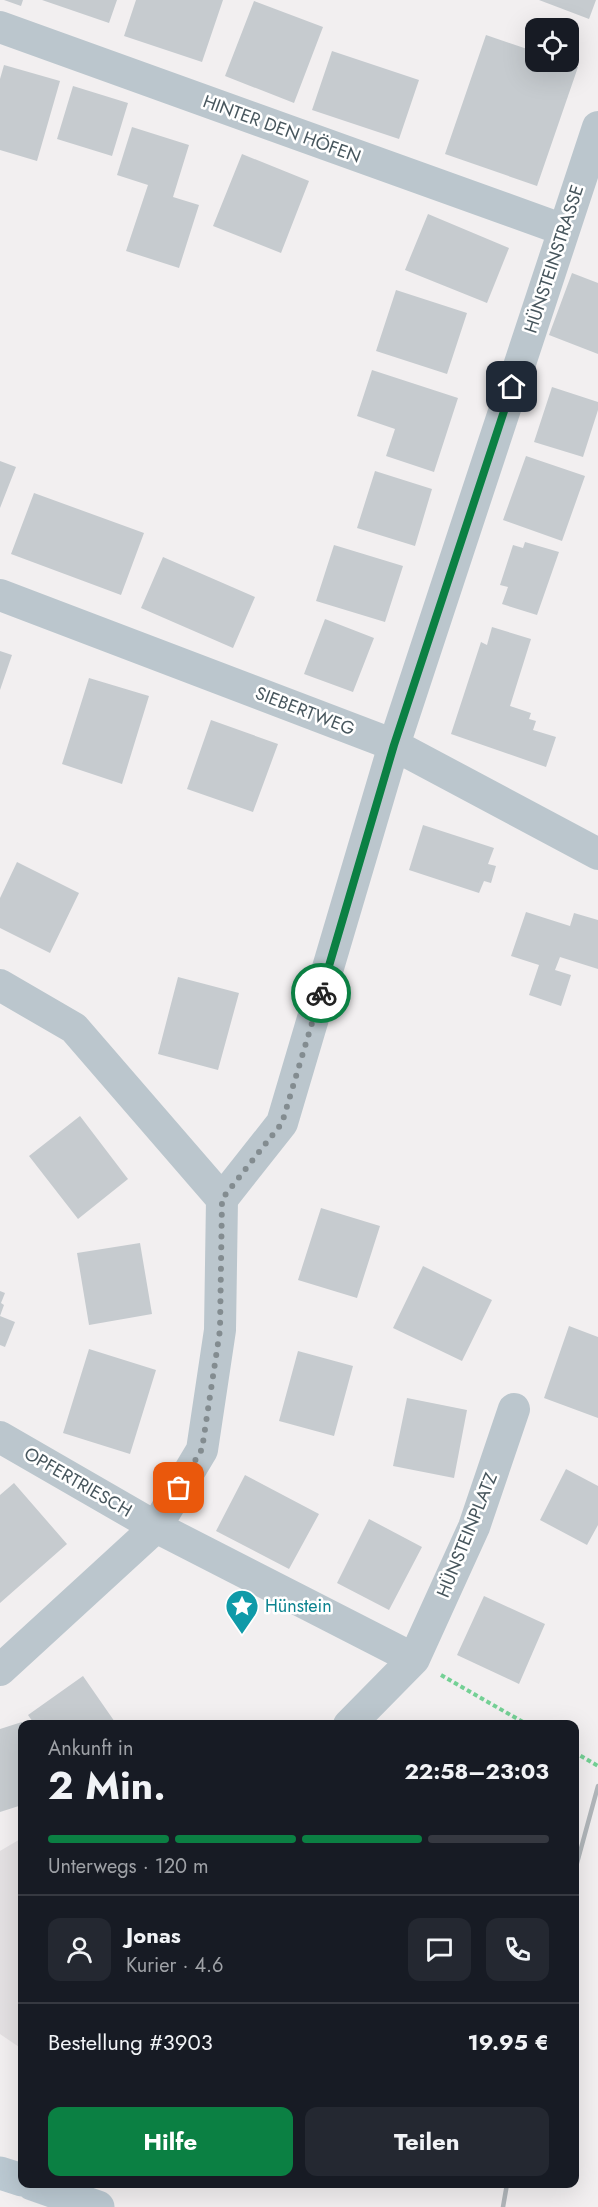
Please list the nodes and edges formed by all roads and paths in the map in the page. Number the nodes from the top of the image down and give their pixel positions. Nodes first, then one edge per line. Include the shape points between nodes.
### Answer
1 (0, 27) edge
2 (598, 127) edge
3 (564, 230) junction
4 (0, 595) edge
5 (394, 745) junction
6 (598, 854) edge
7 (0, 985) edge
8 (222, 1199) junction
9 (514, 1409) dead end
10 (0, 1437) edge
11 (156, 1527) junction
12 (414, 1659) junction
13 (0, 1670) edge
14 (354, 1720) edge
15 (519, 1720) edge
16 (579, 1755) edge
17 (598, 1766) edge
18 (0, 2172) edge
19 (18, 2179) edge
20 (44, 2188) edge
21 (98, 2207) edge

1 - 3 street, HINTER DEN HÖFEN
2 - 3 street, HÜNSTEINSTRASSE
3 - 5 street, HÜNSTEINSTRASSE
4 - 5 street, SIEBERTWEG
5 - 6 street, SIEBERTWEG
5 - 8 street, HÜNSTEINSTRASSE via 282,1123
7 - 8 street via 74,1028
8 - 11 street via 220,1330 202,1449
9 - 12 street, HÜNSTEINPLATZ via 474,1527
10 - 11 street, OPFERTRIESCH
11 - 12 street
11 - 13 street
12 - 14 street, HÜNSTEINPLATZ
12 - 15 path
16 - 17 path
18 - 19 main road
20 - 21 main road

